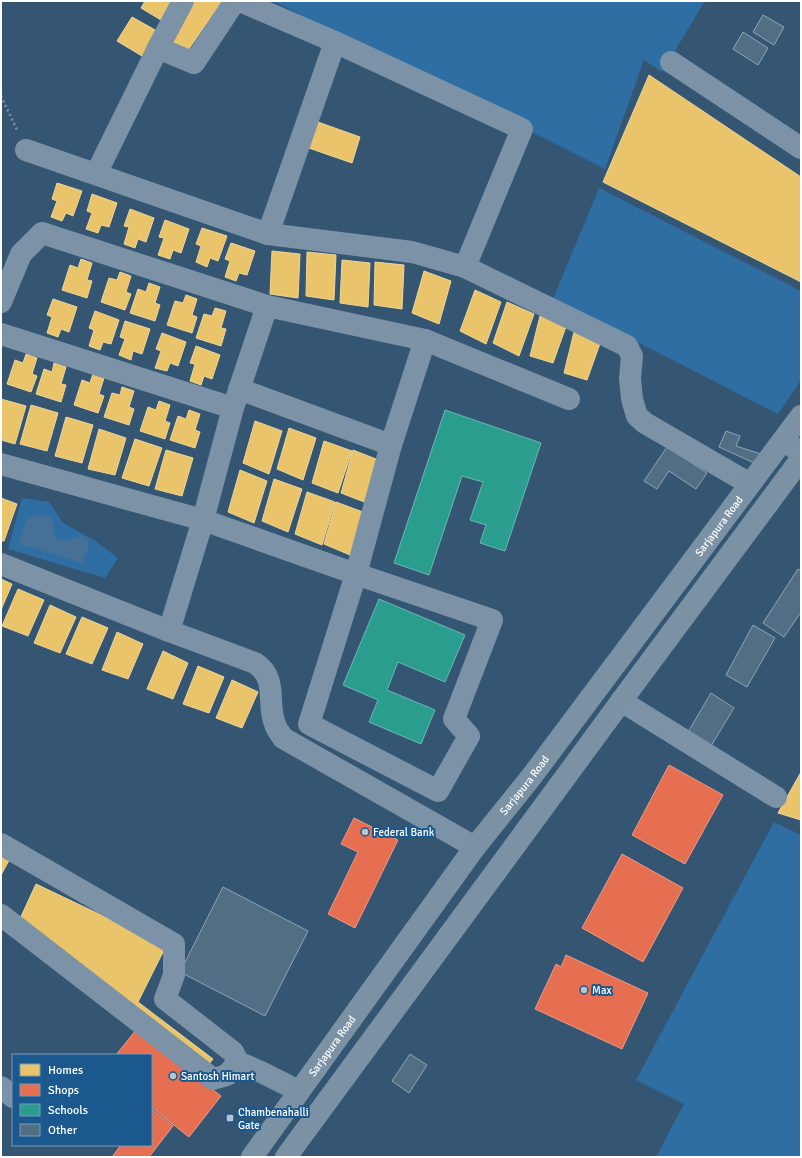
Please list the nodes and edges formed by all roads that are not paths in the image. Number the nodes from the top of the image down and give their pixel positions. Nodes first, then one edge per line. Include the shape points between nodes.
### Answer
1 (183, 1) edge
2 (235, 1) edge
3 (240, 1) edge
4 (335, 42) junction
5 (158, 48) junction
6 (672, 62) dead end
7 (801, 148) edge
8 (26, 150) road end
9 (96, 174) junction
10 (268, 234) junction
11 (465, 267) junction
12 (1, 302) edge
13 (267, 306) junction
14 (1, 334) edge
15 (424, 340) junction
16 (236, 398) junction
17 (569, 399) dead end
18 (801, 416) edge
19 (784, 440) junction
20 (391, 445) junction
21 (801, 453) edge
22 (801, 459) edge
23 (1, 464) edge
24 (750, 484) junction
25 (203, 520) junction
26 (1, 564) edge
27 (356, 574) junction
28 (169, 631) junction
29 (621, 701) junction
30 (776, 797) dead end
31 (1, 844) edge
32 (475, 847) junction
33 (1, 915) edge
34 (238, 1062) junction
35 (1, 1087) edge
36 (299, 1091) junction
37 (12, 1096) edge
38 (252, 1157) edge
39 (286, 1157) edge

1 - 5 street
2 - 5 street via 194,63
3 - 4 street
4 - 10 street
4 - 11 street via 522,130
5 - 9 street
6 - 7 street
8 - 9 street
9 - 10 street
10 - 11 street via 412,252
11 - 24 street via 627,346 632,356 630,378 637,416
12 - 13 street via 21,254 42,233
13 - 15 street
13 - 16 street
14 - 16 street
15 - 17 street
15 - 20 street
16 - 20 street
16 - 25 street
18 - 19 main road, Sarjapura Road
19 - 21 street
19 - 24 main road, Sarjapura Road
20 - 27 street
22 - 29 main road
23 - 25 street
24 - 32 main road, Sarjapura Road via 537,770
25 - 27 street
25 - 28 street
26 - 28 street
27 - 27 street via 492,620 454,719 469,736 438,791 310,724
28 - 32 street via 255,663 267,675 274,724 283,738
29 - 30 street
29 - 39 main road
31 - 34 street via 174,944 174,975 165,999 233,1052
32 - 36 main road, Sarjapura Road
33 - 34 street via 213,1079 227,1075
34 - 36 street
35 - 37 street
36 - 38 main road, Sarjapura Road

